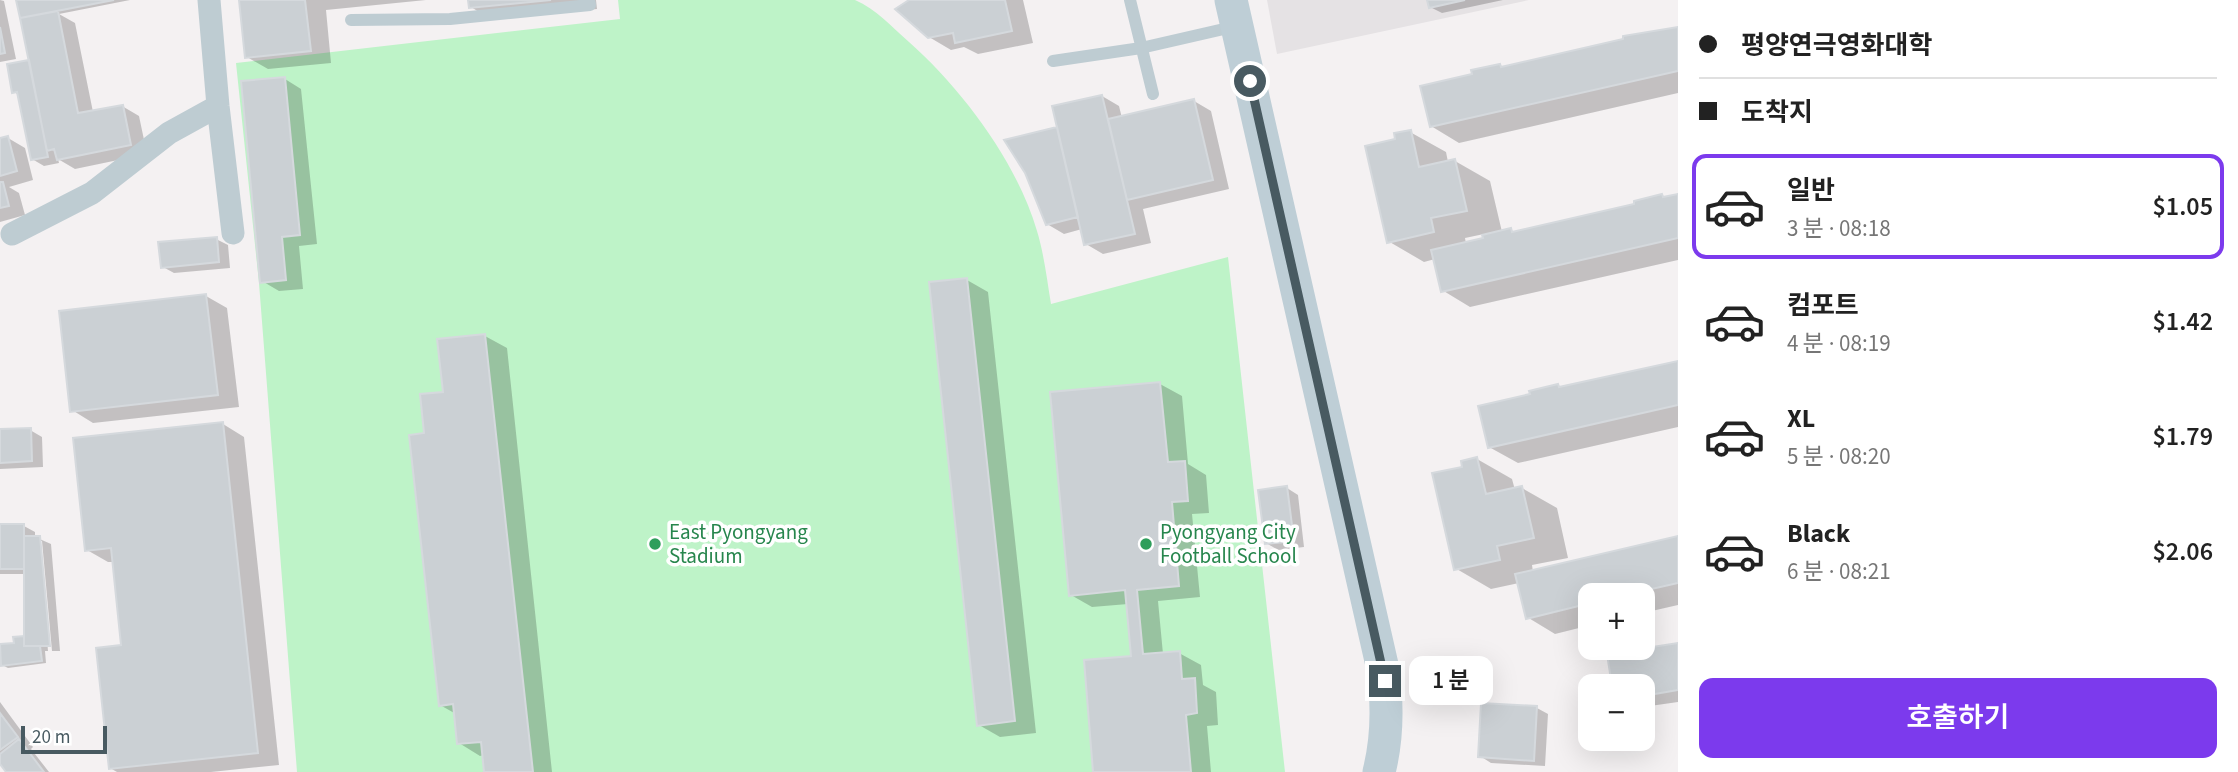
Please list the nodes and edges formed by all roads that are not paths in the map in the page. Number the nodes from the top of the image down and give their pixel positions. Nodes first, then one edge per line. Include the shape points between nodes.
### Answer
1 (208, 0) edge
2 (589, 0) edge
3 (1130, 0) edge
4 (1234, 13) edge
5 (351, 20) dead end
6 (1141, 48) junction
7 (1054, 61) dead end
8 (1153, 94) dead end
9 (218, 106) junction
10 (233, 233) dead end
11 (6, 236) edge
12 (1379, 772) edge

1 - 9 street
2 - 5 lane via 590,5 450,19
3 - 6 lane
4 - 6 lane
4 - 12 street via 1382,665 1387,729
6 - 7 lane
6 - 8 lane
9 - 10 street
9 - 11 street via 169,133 92,193

